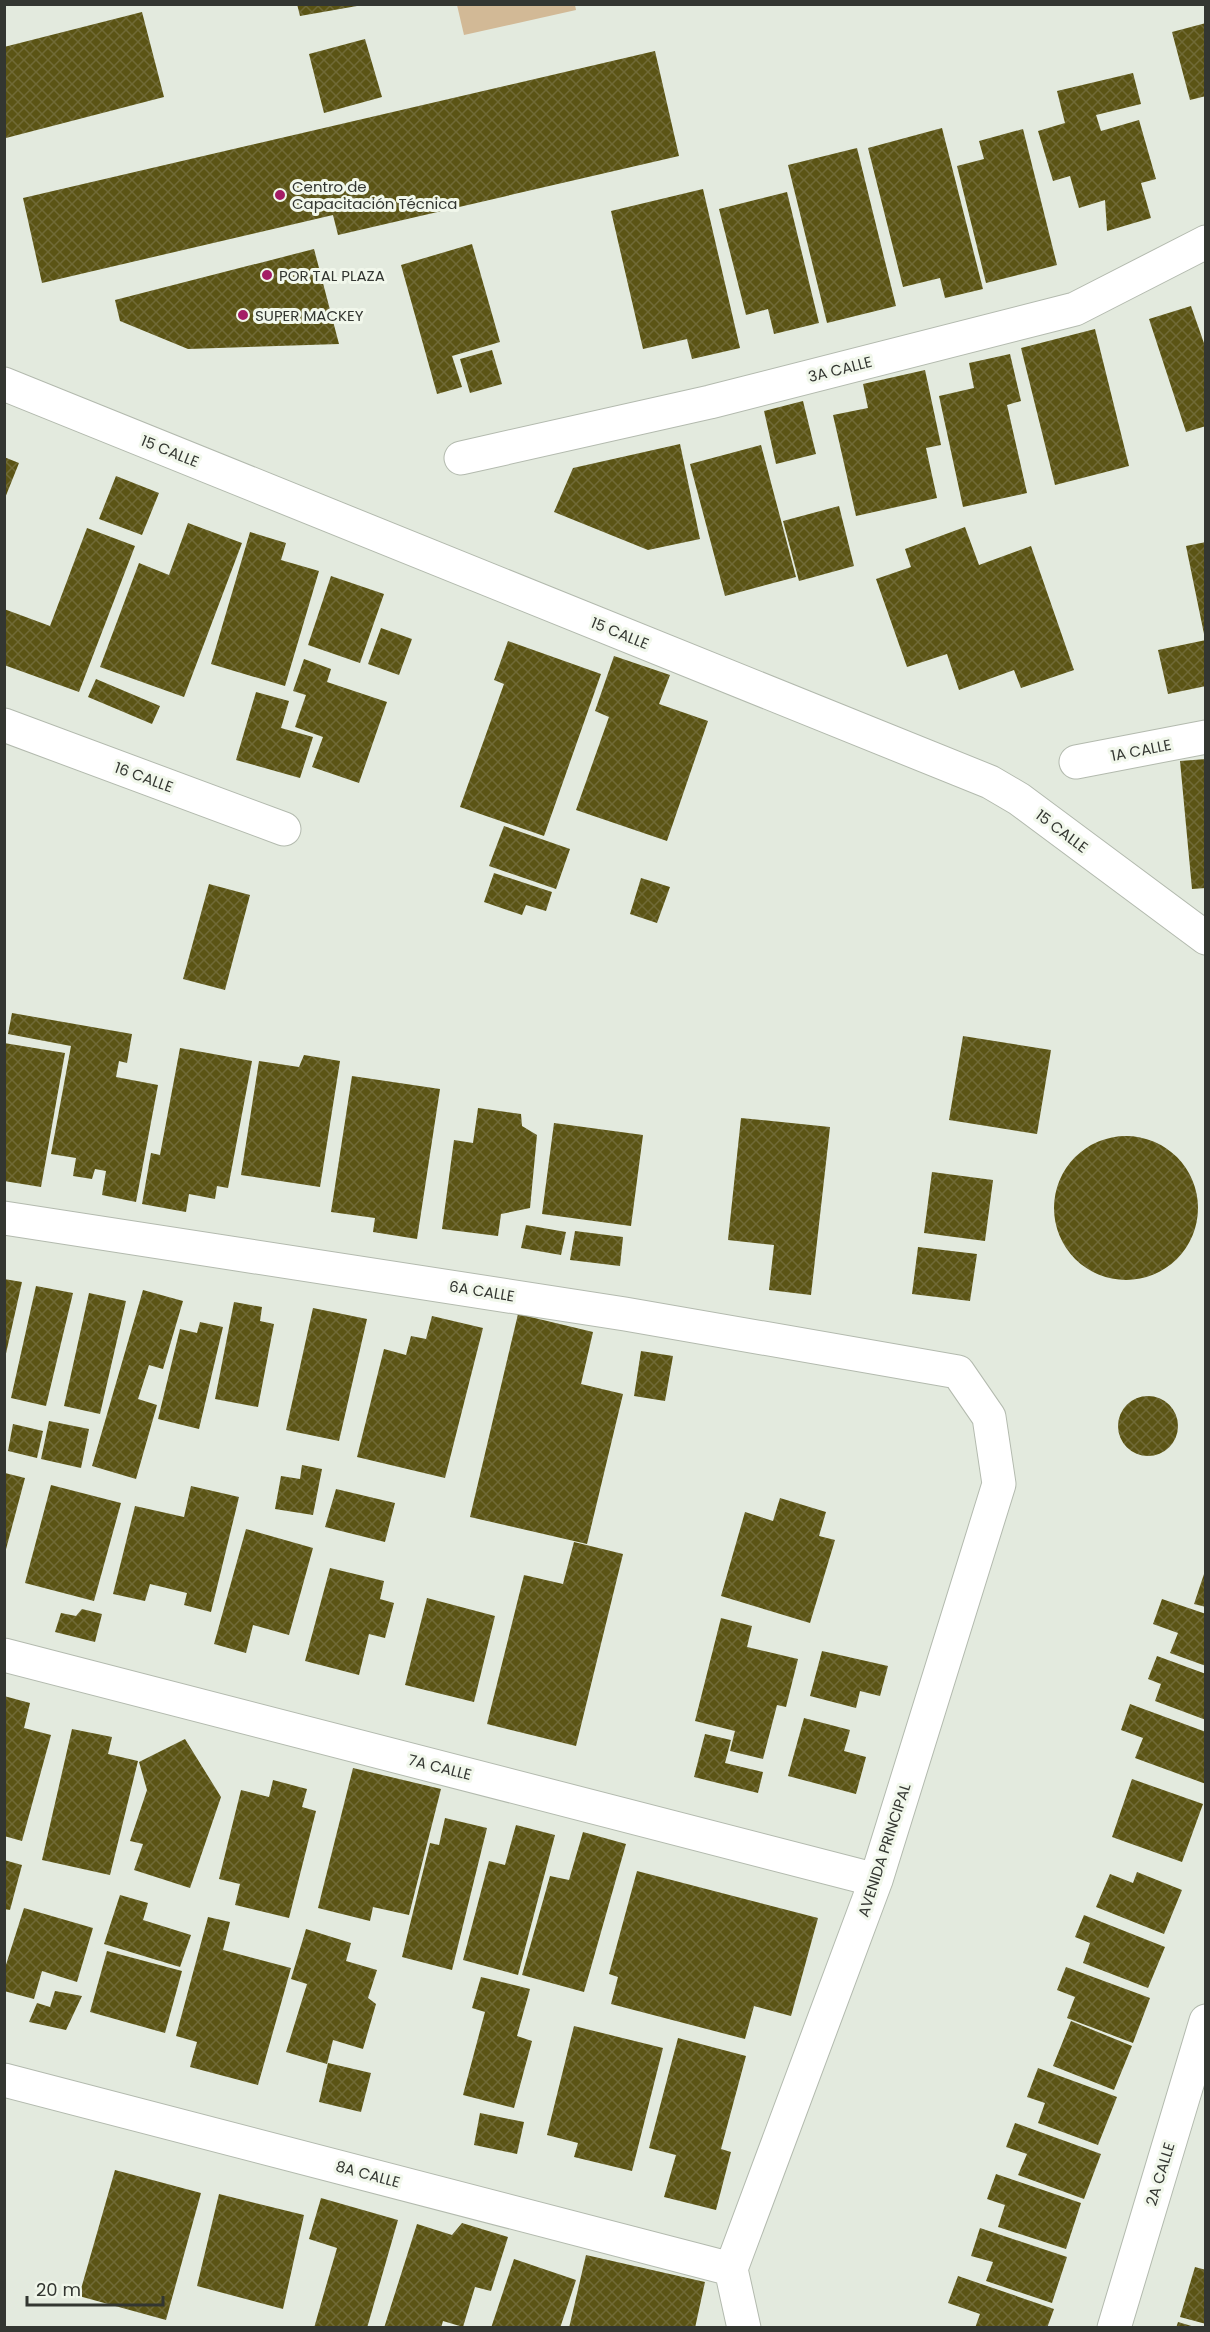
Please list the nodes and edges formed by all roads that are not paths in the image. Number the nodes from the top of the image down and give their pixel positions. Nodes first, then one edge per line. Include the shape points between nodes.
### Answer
1 (1206, 242) edge
2 (4, 384) edge
3 (461, 458) dead end
4 (4, 725) edge
5 (1206, 737) edge
6 (1077, 762) dead end
7 (284, 830) dead end
8 (1206, 938) edge
9 (4, 1218) edge
10 (958, 1372) joint
11 (4, 1654) edge
12 (876, 1880) junction
13 (1206, 2021) edge
14 (4, 2080) edge
15 (731, 2269) junction
16 (744, 2328) edge
17 (1114, 2328) edge

1 - 3 street, 3A CALLE via 1075,309 710,402
2 - 8 street, 15 CALLE via 990,782 1019,799
4 - 7 street, 16 CALLE
5 - 6 street, 1A CALLE
9 - 10 street, 6A CALLE via 625,1314
10 - 12 street, AVENIDA PRINCIPAL via 989,1417 999,1484
11 - 12 street, 7A CALLE
12 - 15 street, AVENIDA PRINCIPAL
13 - 17 street, 2A CALLE
14 - 15 street, 8A CALLE
15 - 16 street

